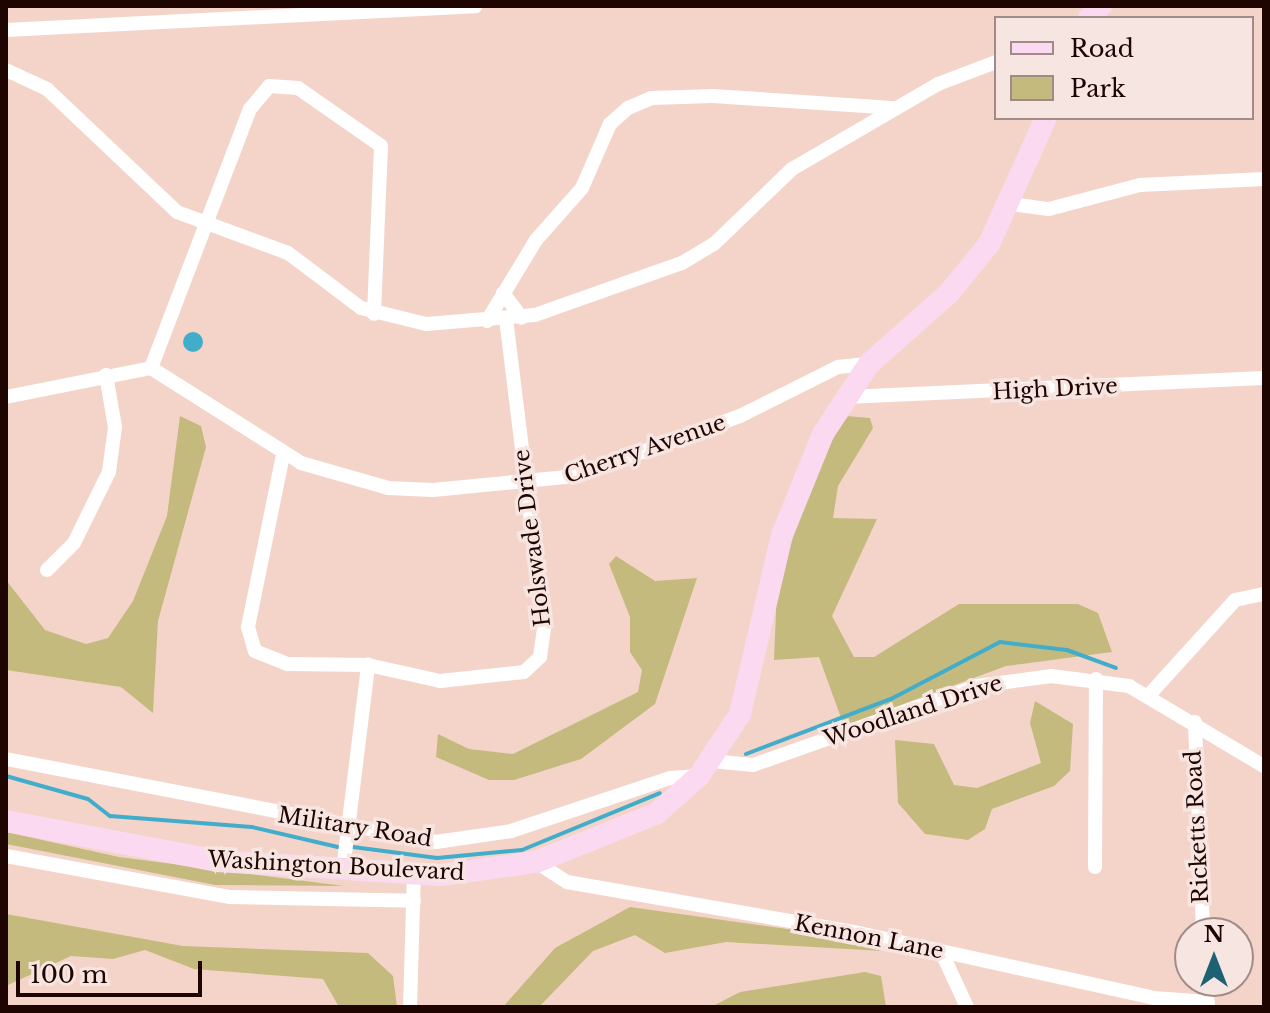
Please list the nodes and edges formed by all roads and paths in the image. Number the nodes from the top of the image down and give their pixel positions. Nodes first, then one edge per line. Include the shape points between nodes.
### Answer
1 (475, 6) edge
2 (6, 30) edge
3 (994, 63) edge
4 (6, 70) edge
5 (896, 108) junction
6 (1045, 120) edge
7 (1264, 179) edge
8 (1012, 204) junction
9 (203, 224) junction
10 (503, 293) junction
11 (374, 314) junction
12 (522, 318) junction
13 (506, 320) junction
14 (487, 321) junction
15 (869, 364) junction
16 (151, 368) junction
17 (106, 375) junction
18 (1264, 378) edge
19 (6, 397) edge
20 (846, 397) junction
21 (283, 455) junction
22 (526, 484) junction
23 (47, 570) dead end
24 (1264, 594) edge
25 (368, 665) junction
26 (1096, 679) junction
27 (1149, 695) junction
28 (1195, 722) junction
29 (6, 759) edge
30 (1264, 766) edge
31 (705, 768) junction
32 (6, 821) edge
33 (348, 828) junction
34 (6, 856) edge
35 (536, 862) junction
36 (1095, 867) dead end
37 (343, 870) junction
38 (414, 874) junction
39 (414, 901) junction
40 (1202, 917) edge
41 (941, 951) junction
42 (1208, 1004) edge
43 (410, 1007) edge
44 (967, 1007) edge

1 - 2 street
3 - 5 street
4 - 9 street via 47,89 153,194
5 - 10 street via 816,108 722,96 639,102 610,124 582,188 536,240
5 - 12 street via 776,180 699,255
6 - 8 street, Washington Boulevard
7 - 8 street via 1140,185 1049,209
8 - 15 street, Washington Boulevard via 949,293
9 - 11 street via 288,253
9 - 11 street via 255,99 269,86 298,88 373,136 385,157 373,227
9 - 16 street
10 - 12 street
10 - 14 street
11 - 14 street via 408,323
12 - 13 street
13 - 14 street
13 - 22 street, Holswade Drive
15 - 20 street, Washington Boulevard
15 - 22 street, Cherry Avenue via 838,367 757,410 595,470
16 - 17 street
16 - 21 street, Cherry Avenue
17 - 19 street
17 - 23 street via 115,427 109,472 88,521
18 - 20 street, High Drive
20 - 31 street, Washington Boulevard via 798,487 753,679
21 - 22 street, Cherry Avenue via 388,488
21 - 25 street, Holswade Drive via 250,617 251,644 287,664
22 - 25 street, Holswade Drive via 544,639 533,665 512,676 457,682
24 - 27 street via 1235,600
25 - 33 street
26 - 27 street, Woodland Drive
26 - 31 street, Woodland Drive via 1001,680 753,765
26 - 36 street
27 - 28 street, Woodland Drive
28 - 30 street, Woodland Drive
28 - 40 street, Ricketts Road
29 - 33 street, Military Road
31 - 33 street, Military Road via 470,839 425,841
31 - 35 street, Washington Boulevard via 642,822
32 - 37 street, Washington Boulevard via 184,857
33 - 37 street
34 - 39 street, Washington Boulevard via 230,897
35 - 38 street, Washington Boulevard
35 - 41 street, Kennon Lane via 567,882
37 - 38 street, Washington Boulevard
38 - 39 street
39 - 43 street
41 - 42 street, Kennon Lane via 1154,998
41 - 44 street

